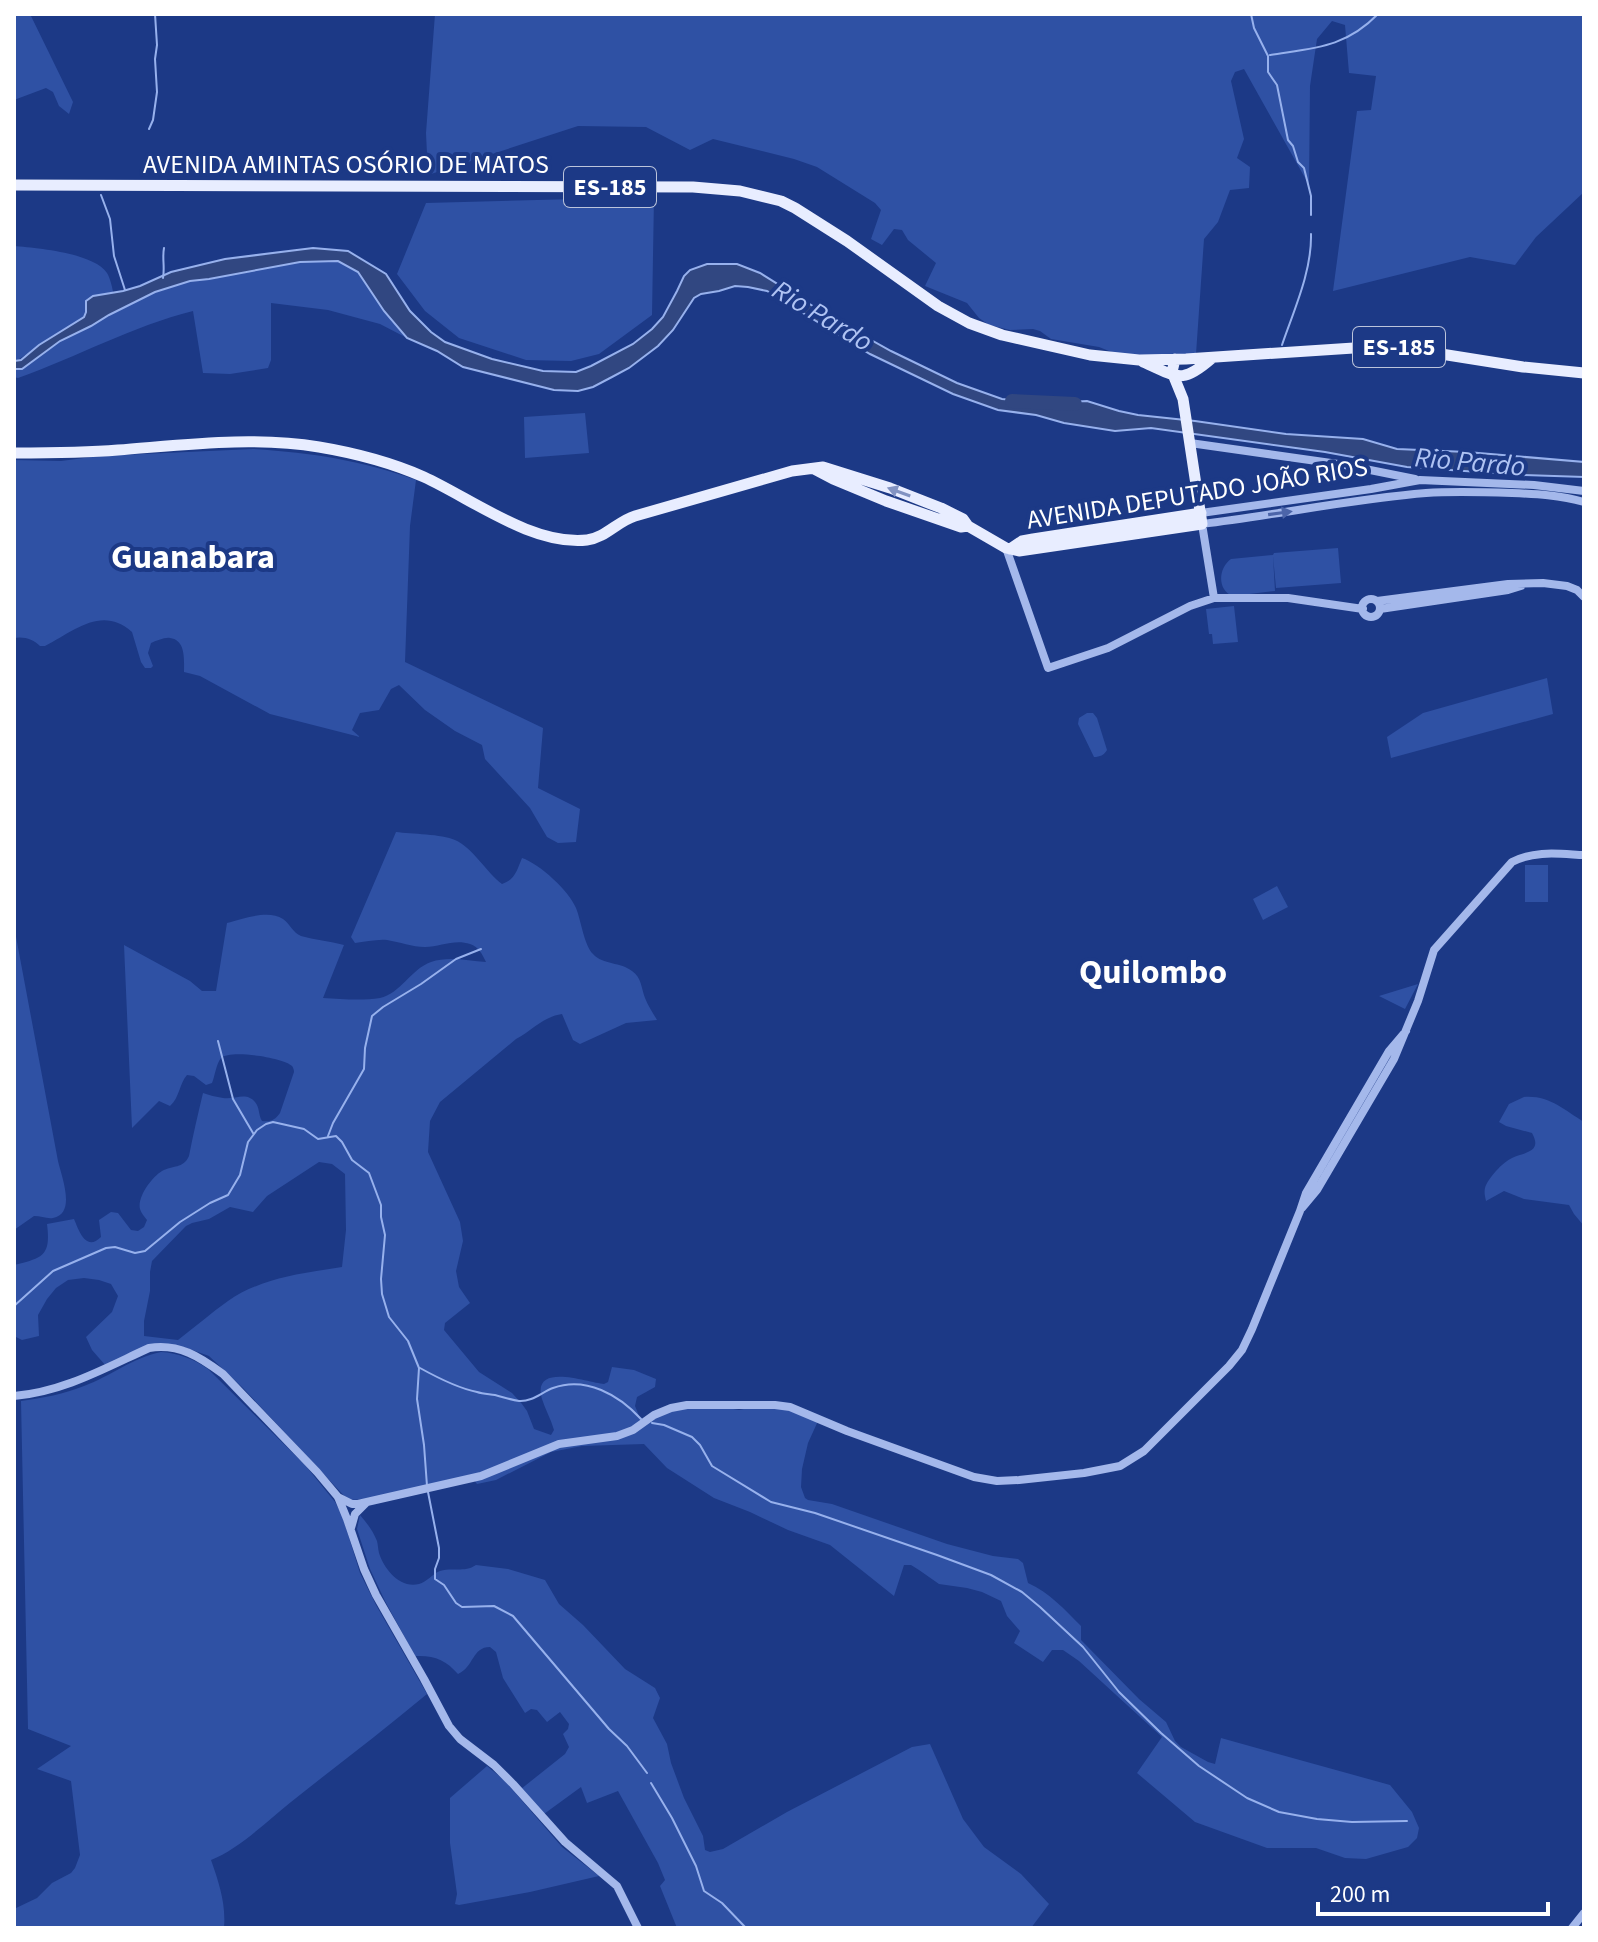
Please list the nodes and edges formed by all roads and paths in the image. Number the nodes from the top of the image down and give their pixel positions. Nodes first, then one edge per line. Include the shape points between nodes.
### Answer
1 (14, 185) edge
2 (1213, 357) junction
3 (1180, 359) junction
4 (1139, 360) junction
5 (1584, 373) edge
6 (1173, 376) junction
7 (1189, 376) junction
8 (1183, 401) junction
9 (1189, 438) junction
10 (14, 453) edge
11 (1420, 480) junction
12 (1584, 491) edge
13 (1584, 502) edge
14 (1202, 519) junction
15 (1008, 549) junction
16 (1584, 597) edge
17 (1214, 598) junction
18 (1378, 605) junction
19 (1363, 609) junction
20 (1584, 855) edge
21 (14, 1396) edge
22 (338, 1497) junction
23 (366, 1503) junction
24 (351, 1530) junction
25 (1584, 1913) edge
26 (638, 1928) edge
27 (1572, 1928) edge

1 - 4 main road, AVENIDA AMINTAS OSÓRIO DE MATOS / ES-185 via 740,191 795,208 938,306 985,329 1090,355
2 - 3 main road, ES-185
2 - 5 main road, ES-185 via 1388,347
2 - 7 main road
3 - 4 main road, ES-185
3 - 6 main road
3 - 7 main road via 1190,367
4 - 6 main road
6 - 7 main road
6 - 8 main road
7 - 8 main road
8 - 9 main road
9 - 11 street
9 - 14 main road
10 - 15 main road via 246,442 319,447 396,466 530,531 578,541 598,537 635,516 814,470 931,504
11 - 12 street, AVENIDA DEPUTADO JOÃO RIOS
11 - 14 street, AVENIDA DEPUTADO JOÃO RIOS
14 -> 13 street, AVENIDA DEPUTADO JOÃO RIOS via 1426,493 1542,495
14 - 15 main road, AVENIDA DEPUTADO JOÃO RIOS via 1023,551
14 - 17 street
15 - 17 street via 1048,668 1123,642
16 - 18 street via 1559,583 1508,584
17 - 19 street via 1288,598
18 - 19 street via 1366,600
18 - 19 street via 1375,615
20 - 23 street via 1536,854 1512,862 1434,950 1390,1067 1300,1211 1242,1350 1134,1459 1084,1473 985,1479 790,1407 687,1405 654,1415 617,1436 559,1444 490,1473
21 - 22 street via 65,1386 149,1348 181,1348 223,1374
22 - 23 street via 355,1505
22 - 24 street
23 - 24 street via 355,1514
24 - 26 street via 376,1595 449,1726 617,1886
25 - 27 street

